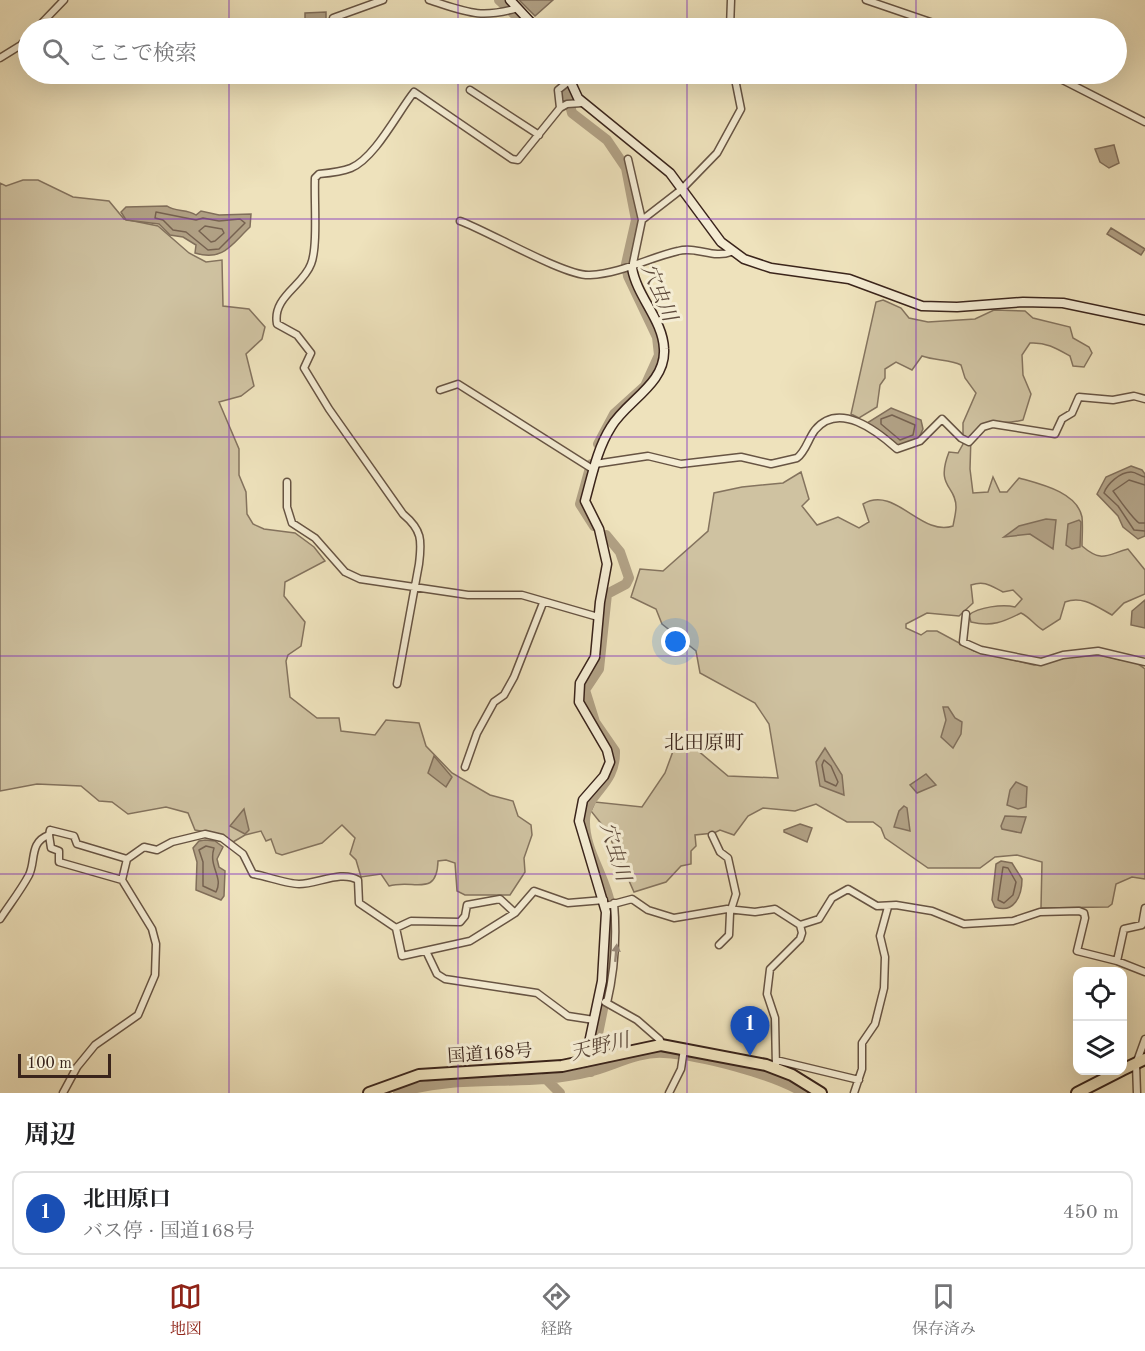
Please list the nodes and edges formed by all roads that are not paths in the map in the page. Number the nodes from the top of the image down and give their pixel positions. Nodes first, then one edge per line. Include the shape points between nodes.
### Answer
1 (64, 0) edge
2 (383, 0) edge
3 (429, 0) edge
4 (510, 0) edge
5 (731, 0) edge
6 (866, 0) edge
7 (518, 8) junction
8 (47, 18) edge
9 (333, 18) edge
10 (527, 18) edge
11 (730, 18) edge
12 (919, 18) edge
13 (18, 47) edge
14 (0, 58) edge
15 (563, 84) edge
16 (572, 84) edge
17 (736, 84) edge
18 (1071, 84) edge
19 (470, 90) dead end
20 (583, 103) junction
21 (560, 108) junction
22 (1145, 122) edge
23 (539, 135) junction
24 (628, 159) dead end
25 (682, 189) junction
26 (642, 220) junction
27 (460, 221) dead end
28 (731, 252) junction
29 (632, 268) junction
30 (1145, 320) edge
31 (440, 390) dead end
32 (1145, 399) edge
33 (595, 467) junction
34 (287, 482) dead end
35 (415, 586) junction
36 (543, 603) junction
37 (966, 614) dead end
38 (598, 617) junction
39 (1145, 662) edge
40 (397, 684) dead end
41 (465, 767) dead end
42 (49, 835) junction
43 (712, 835) dead end
44 (127, 859) junction
45 (122, 880) junction
46 (608, 903) junction
47 (888, 907) junction
48 (1145, 908) edge
49 (731, 909) junction
50 (515, 913) junction
51 (0, 919) edge
52 (800, 925) junction
53 (396, 928) junction
54 (720, 945) dead end
55 (426, 951) junction
56 (1117, 961) junction
57 (1145, 972) edge
58 (603, 1001) junction
59 (594, 1020) junction
60 (1145, 1039) edge
61 (661, 1045) junction
62 (684, 1049) junction
63 (1140, 1061) edge
64 (585, 1062) junction
65 (776, 1064) junction
66 (1112, 1075) edge
67 (859, 1080) junction
68 (63, 1093) edge
69 (369, 1093) edge
70 (669, 1093) edge
71 (820, 1093) edge
72 (854, 1093) edge
73 (1077, 1093) edge
74 (1137, 1093) edge

1 - 8 street
2 - 9 street
3 - 7 street via 480,15
4 - 7 street
5 - 11 street
6 - 12 street
7 - 10 street
13 - 14 street
15 - 21 street via 558,90
16 - 20 street
17 - 25 street via 741,102 738,118 717,153
18 - 22 street
19 - 23 street
20 - 21 street
20 - 25 street via 670,173
21 - 23 street
23 - 35 street via 518,160 512,159 414,92 361,162 315,178 311,264 281,302 276,316 277,324 297,335 311,353 304,368 329,409 403,514 417,525 421,545
24 - 26 street
25 - 26 street
25 - 28 street
26 - 29 street
27 - 29 street via 574,272 587,275
28 - 29 street via 720,256 679,251
28 - 30 street via 771,268 849,279 922,306 1063,303
29 - 33 street via 635,283 663,339 664,359 647,390 613,422
31 - 33 street via 458,384
32 - 33 street via 1079,397 1055,434 993,424 969,442 942,419 920,441 897,449 862,425 833,418 813,432 797,458 771,464 741,457 681,464 648,456
33 - 38 street via 585,501 599,529 607,564
34 - 35 street via 287,507 292,523 315,538 345,572 360,579
35 - 36 street via 468,595 522,595
35 - 40 street
36 - 38 street
36 - 41 street via 514,677 477,733
37 - 39 street via 963,642 981,650 1041,662 1098,651
38 - 46 street via 595,657 580,683 579,702 610,762 604,776 583,800 579,821
42 - 44 street via 50,830 74,836 77,844
42 - 45 street via 51,848 60,851 59,862
42 - 51 street via 34,850 30,874
43 - 49 street via 720,852 728,858 736,894
44 - 45 street
44 - 53 street via 144,847 157,850 205,834 222,838 243,854 253,874 297,884 341,876 355,878 359,903
45 - 68 street via 152,929 156,944 155,975 138,1015 95,1045
46 - 49 street via 632,899 648,909 679,918
46 - 50 street via 568,903 534,891
46 - 58 street
47 - 52 street via 877,906 848,889 832,898 819,919
47 - 56 street via 896,904 932,911 964,924 1013,921 1040,912 1079,911 1085,918 1077,951
47 - 67 street via 880,936 885,957 884,988 876,1024 862,1043
48 - 56 street via 1142,925 1124,929
49 - 52 street via 775,909
49 - 54 street via 729,935
50 - 53 street via 500,899 467,905 460,922 411,921
50 - 55 street via 470,941
52 - 65 street via 800,939 770,969 767,994 775,1017
53 - 55 street via 402,956
55 - 59 street via 437,974 445,979 537,993 568,1016
56 - 57 street
58 - 59 street
58 - 61 street via 637,1020
59 - 64 street
60 - 63 street
61 - 62 highway, 国道168号
61 - 64 highway, 国道168号
62 - 65 highway, 国道168号
62 - 70 street via 681,1069
63 - 74 street
64 - 69 highway, 国道168号 via 419,1075
65 - 67 street
65 - 71 highway, 国道168号
66 - 73 highway
67 - 72 street

